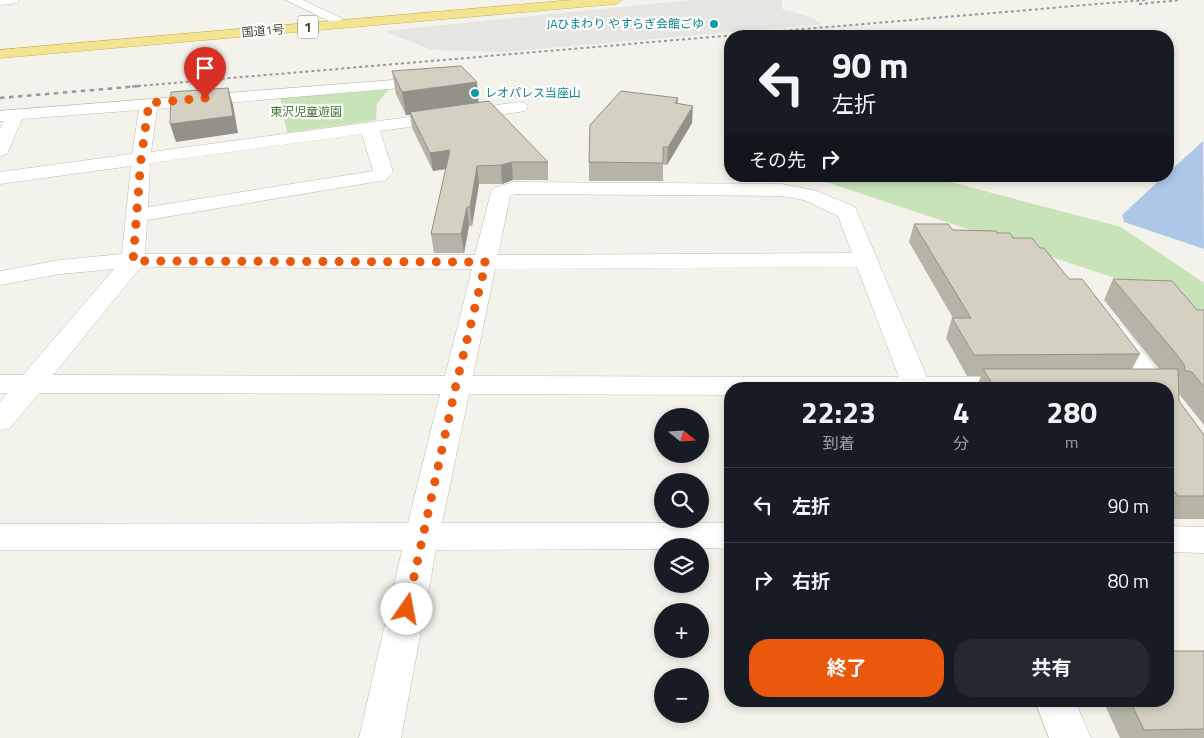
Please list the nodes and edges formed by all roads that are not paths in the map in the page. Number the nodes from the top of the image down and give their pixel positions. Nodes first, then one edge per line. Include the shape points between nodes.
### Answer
1 (13, 0) edge
2 (292, 0) edge
3 (545, 0) edge
4 (616, 0) edge
5 (0, 1) edge
6 (336, 19) junction
7 (0, 48) edge
8 (0, 54) edge
9 (149, 103) junction
10 (519, 107) dead end
11 (8, 115) edge
12 (378, 116) junction
13 (0, 150) edge
14 (141, 159) junction
15 (0, 178) edge
16 (136, 215) junction
17 (866, 260) junction
18 (133, 261) junction
19 (486, 262) junction
20 (0, 278) edge
21 (1098, 310) edge
22 (916, 382) edge
23 (1152, 382) edge
24 (31, 383) junction
25 (0, 384) edge
26 (456, 385) junction
27 (724, 387) edge
28 (0, 421) edge
29 (422, 535) junction
30 (724, 536) edge
31 (0, 537) edge
32 (1174, 540) edge
33 (1204, 540) edge
34 (1057, 707) edge
35 (380, 738) edge
36 (1070, 738) edge

1 - 5 street
2 - 6 street
3 - 6 highway, 国道1号 / 1
4 - 8 highway, 国道1号 / 1
6 - 7 highway, 国道1号 / 1
9 - 11 street
9 - 12 street via 394,84
9 - 14 street
10 - 12 street
11 - 13 street
12 - 14 street
12 - 16 street via 383,172 379,176
14 - 15 street
14 - 16 street
16 - 18 street
17 - 19 street
17 - 19 street via 847,212 810,195 782,190 514,188 501,192
17 - 22 street
18 - 19 street
18 - 20 street via 60,267
18 - 24 street
19 - 26 street
21 - 23 street
24 - 25 street
24 - 26 street
24 - 28 street
26 - 27 street
26 - 29 street
29 - 30 street
29 - 31 street
29 - 35 street
32 - 33 street
34 - 36 street

